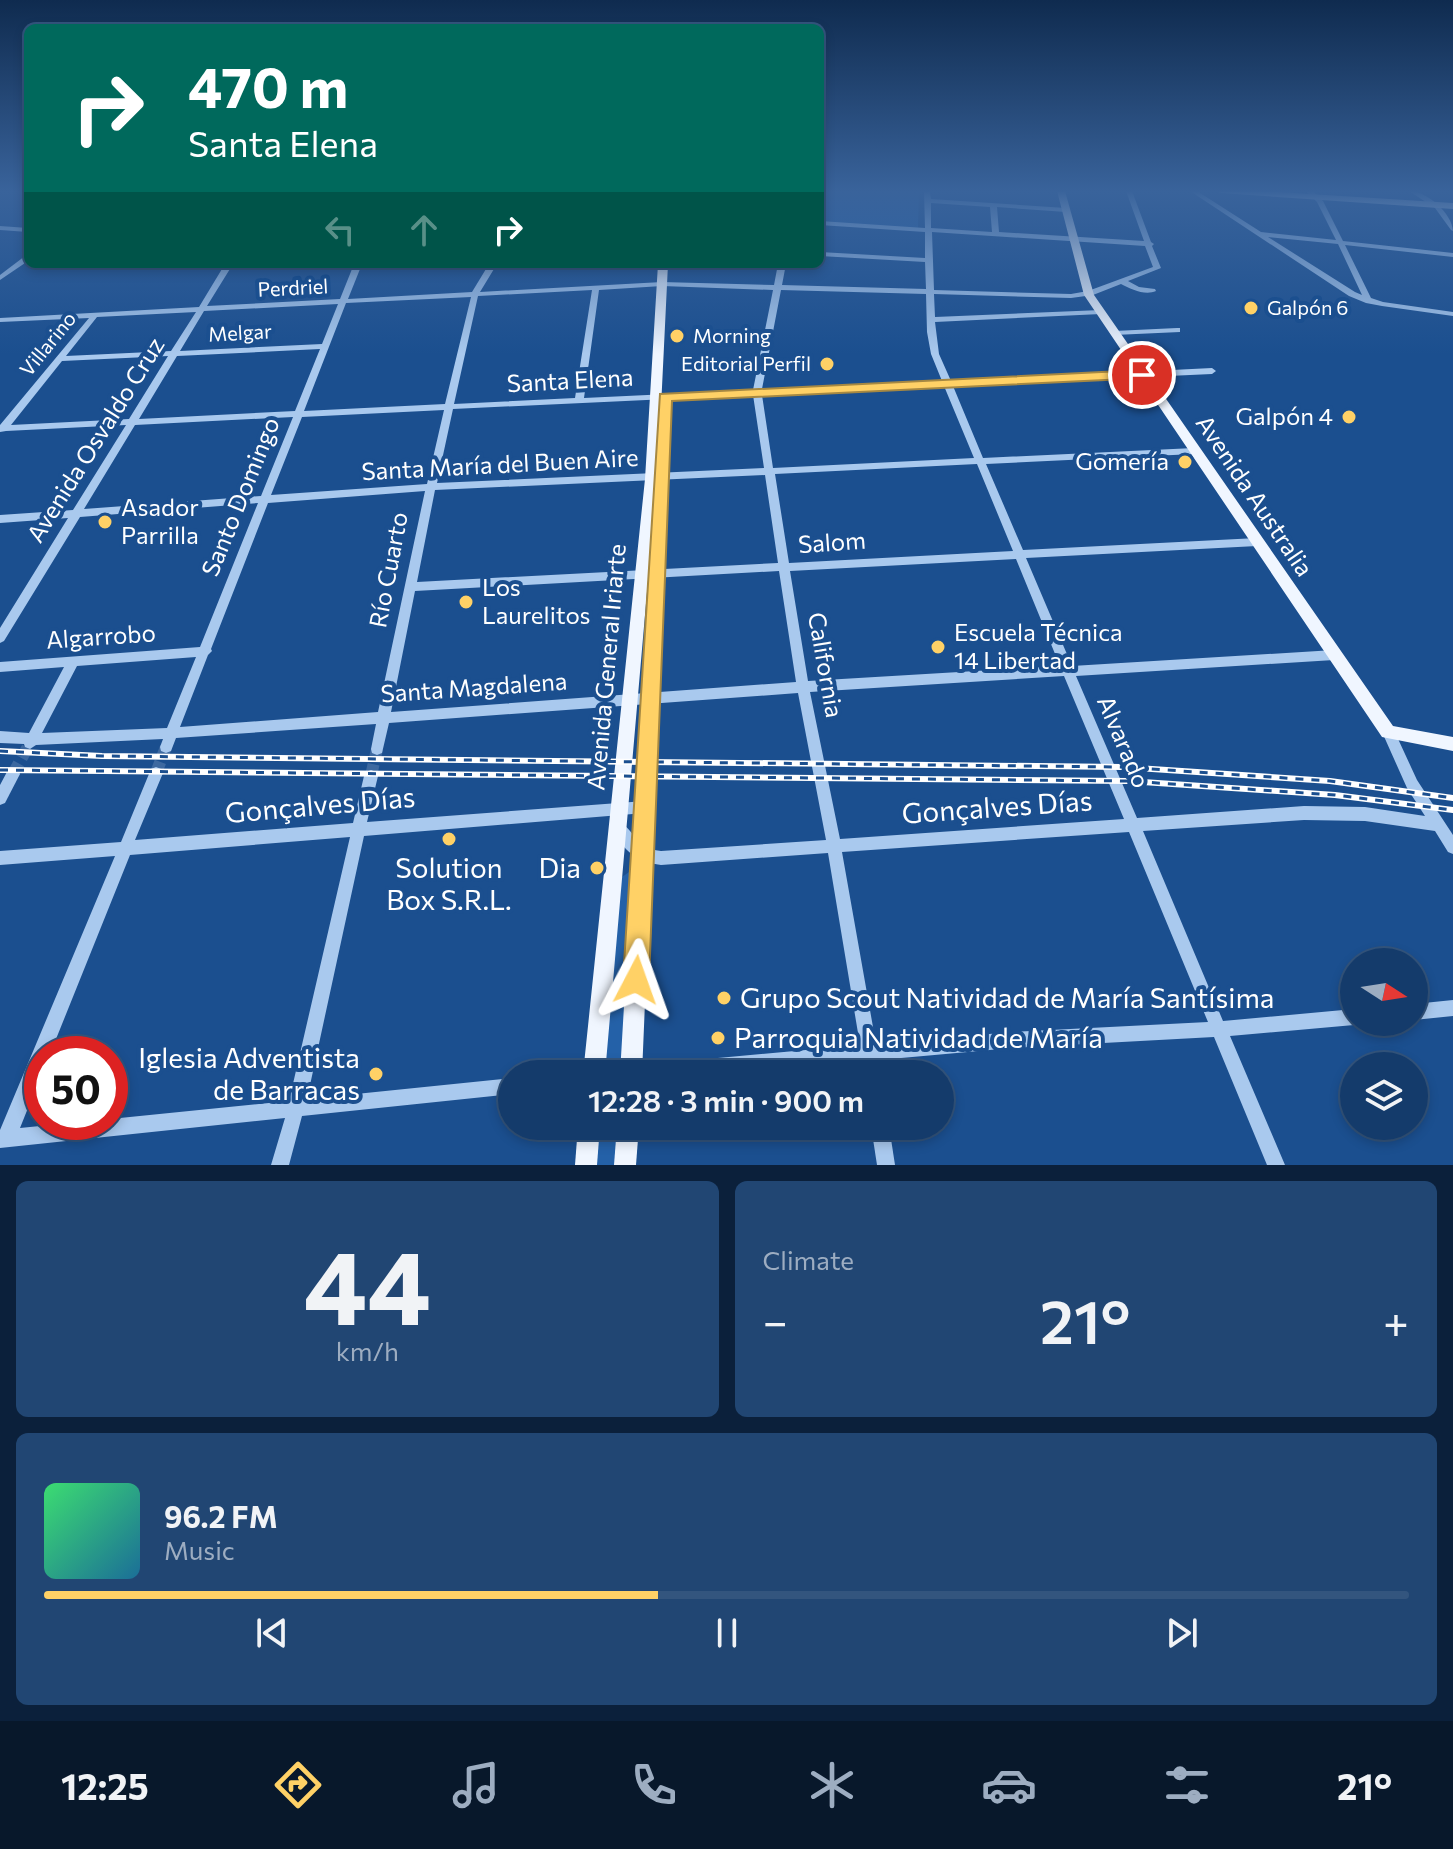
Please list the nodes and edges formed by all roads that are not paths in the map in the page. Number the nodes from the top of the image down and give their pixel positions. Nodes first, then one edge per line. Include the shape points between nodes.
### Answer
1 (928, 245) edge
2 (1075, 245) edge
3 (1150, 245) edge
4 (1276, 245) edge
5 (1342, 245) edge
6 (1369, 245) edge
7 (824, 254) edge
8 (1453, 255) edge
9 (928, 260) junction
10 (24, 261) edge
11 (227, 268) edge
12 (356, 268) edge
13 (491, 268) edge
14 (664, 268) edge
15 (670, 268) edge
16 (781, 268) edge
17 (0, 278) edge
18 (1123, 282) junction
19 (666, 284) junction
20 (596, 287) junction
21 (778, 288) junction
22 (1152, 291) dead end
23 (930, 292) junction
24 (475, 294) junction
25 (1087, 294) junction
26 (343, 301) junction
27 (1369, 301) junction
28 (204, 308) junction
29 (1101, 312) junction
30 (1453, 314) edge
31 (95, 315) junction
32 (0, 320) edge
33 (931, 320) junction
34 (1177, 330) dead end
35 (1114, 333) junction
36 (325, 346) junction
37 (175, 354) junction
38 (60, 359) junction
39 (1212, 371) dead end
40 (1142, 375) junction
41 (947, 384) junction
42 (757, 393) junction
43 (660, 397) junction
44 (579, 401) junction
45 (451, 406) junction
46 (300, 415) junction
47 (132, 423) junction
48 (1, 429) edge
49 (1194, 451) junction
50 (980, 462) junction
51 (769, 472) junction
52 (656, 479) junction
53 (431, 487) junction
54 (268, 497) junction
55 (78, 513) junction
56 (0, 519) edge
57 (1257, 542) junction
58 (1019, 554) junction
59 (785, 568) junction
60 (649, 574) junction
61 (410, 587) junction
62 (0, 638) edge
63 (206, 651) junction
64 (1334, 655) junction
65 (73, 662) junction
66 (0, 667) edge
67 (1067, 670) junction
68 (803, 687) junction
69 (649, 699) junction
70 (629, 700) junction
71 (385, 716) junction
72 (1388, 732) junction
73 (172, 733) junction
74 (0, 737) edge
75 (31, 741) junction
76 (1453, 744) edge
77 (166, 747) tunnel mouth
78 (377, 749) tunnel mouth
79 (156, 773) tunnel mouth
80 (13, 774) tunnel mouth
81 (371, 776) tunnel mouth
82 (0, 799) edge
83 (621, 807) junction
84 (645, 807) junction
85 (1131, 824) junction
86 (1438, 825) junction
87 (359, 828) junction
88 (620, 829) junction
89 (834, 844) junction
90 (124, 847) junction
91 (1453, 847) edge
92 (644, 856) junction
93 (0, 858) edge
94 (1453, 1008) edge
95 (1428, 1011) edge
96 (1340, 1018) edge
97 (1219, 1029) junction
98 (869, 1052) junction
99 (595, 1060) edge
100 (632, 1060) edge
101 (782, 1060) edge
102 (870, 1060) edge
103 (498, 1087) edge
104 (296, 1108) junction
105 (3, 1138) edge
106 (588, 1140) edge
107 (627, 1140) edge
108 (882, 1140) edge
109 (280, 1165) edge
110 (586, 1165) edge
111 (625, 1165) edge
112 (886, 1165) edge
113 (1276, 1165) edge

1 - 9 street, Alvarado
2 - 25 main road, Avenida Australia
3 - 18 street, Perdriel via 1154,271
4 - 27 street
5 - 27 street
6 - 8 street
7 - 9 street
9 - 23 street, Alvarado
10 - 17 street
11 - 28 street, Avenida Osvaldo Cruz
12 - 26 street, Santo Domingo
13 - 24 street, Río Cuarto
14 - 19 main road, Avenida General Iriarte
15 - 19 main road, Avenida General Iriarte
16 - 21 street, California
18 - 22 street
18 - 25 street, Perdriel
19 - 20 street, Perdriel
19 - 21 street, Perdriel
19 - 43 main road, Avenida General Iriarte
20 - 24 street, Perdriel
20 - 44 street
21 - 23 street, Perdriel
21 - 42 street, California
23 - 25 street, Perdriel
23 - 33 street, Alvarado
24 - 26 street, Perdriel
24 - 45 street, Río Cuarto
25 - 29 main road, Avenida Australia
26 - 28 street, Perdriel
26 - 36 street, Santo Domingo
27 - 30 street
28 - 31 street, Perdriel
28 - 37 street, Avenida Osvaldo Cruz
29 - 33 street
29 - 35 main road, Avenida Australia
31 - 32 street, Perdriel
31 - 38 street, Villarino
33 - 41 street, Alvarado via 934,351
34 - 35 street
35 - 40 main road, Avenida Australia
36 - 37 street, Melgar
36 - 46 street, Santo Domingo
37 - 38 street, Melgar
37 - 47 street, Avenida Osvaldo Cruz
38 - 48 street, Villarino
39 - 40 street, Santa Elena
40 - 41 street, Santa Elena
40 - 49 main road, Avenida Australia
41 - 42 street, Santa Elena
41 - 50 street, Alvarado
42 - 43 street, Santa Elena
42 - 51 street, California
43 - 44 street, Santa Elena
43 - 52 main road, Avenida General Iriarte
44 - 45 street, Santa Elena
45 - 46 street, Santa Elena
45 - 53 street, Río Cuarto
46 - 47 street, Santa Elena
46 - 54 street, Santo Domingo
47 - 48 street, Santa Elena
47 - 55 street, Avenida Osvaldo Cruz
49 - 50 street, Santa María del Buen Aire
49 - 57 main road, Avenida Australia
50 - 51 street, Santa María del Buen Aire
50 - 58 street, Alvarado
51 - 52 street, Santa María del Buen Aire
51 - 59 street, California
52 - 53 street, Santa María del Buen Aire
52 - 60 main road, Avenida General Iriarte
53 - 54 street, Santa María del Buen Aire
53 - 61 street, Río Cuarto
54 - 55 street, Santa María del Buen Aire
54 - 63 street, Santo Domingo
55 - 56 street, Santa María del Buen Aire
55 - 62 street, Avenida Osvaldo Cruz
57 - 58 street, Salom
57 - 64 main road, Avenida Australia
58 - 59 street, Salom
58 - 67 street, Alvarado
59 - 60 street, Salom
59 - 68 street, California
60 - 61 street, Salom
60 - 69 main road, Avenida General Iriarte
60 - 70 main road, Avenida General Iriarte
61 - 71 street, Río Cuarto
63 - 65 street, Algarrobo
63 - 73 street, Santo Domingo
64 - 67 street, Santa Magdalena
64 - 72 main road, Avenida Australia
65 - 66 street, Algarrobo
65 - 75 street
67 - 68 street, Santa Magdalena
67 - 85 street, Alvarado
68 - 69 street, Santa Magdalena
68 - 89 street, California
69 - 70 street, Santa Magdalena
69 - 84 main road, Avenida General Iriarte
70 - 71 street, Santa Magdalena
70 - 83 main road, Avenida General Iriarte
71 - 73 street, Santa Magdalena
71 - 78 street, Río Cuarto
72 - 76 main road
72 - 86 street
73 - 75 street, Santa Magdalena
73 - 77 street, Santo Domingo
74 - 75 street, Santa Magdalena
79 - 90 street
80 - 82 street
81 - 87 street
83 - 84 street, Gonçalves Días
83 - 87 street, Gonçalves Días
83 - 88 main road, Avenida General Iriarte
84 - 92 main road, Avenida General Iriarte
85 - 86 street, Gonçalves Días via 1344,813
85 - 89 street, Gonçalves Días
85 - 97 street, Alvarado
86 - 91 street
87 - 90 street, Gonçalves Días
87 - 104 street
88 - 92 street via 627,843
88 - 99 main road, Avenida General Iriarte
89 - 92 street, Gonçalves Días
89 - 98 street, California
90 - 93 street, Gonçalves Días
90 - 105 street
92 - 100 main road, Avenida General Iriarte
94 - 95 street
96 - 97 street
97 - 98 street
97 - 113 street, Alvarado
98 - 101 street
98 - 102 street, California
103 - 104 street
104 - 105 street
104 - 109 street
106 - 110 main road
107 - 111 main road
108 - 112 street

